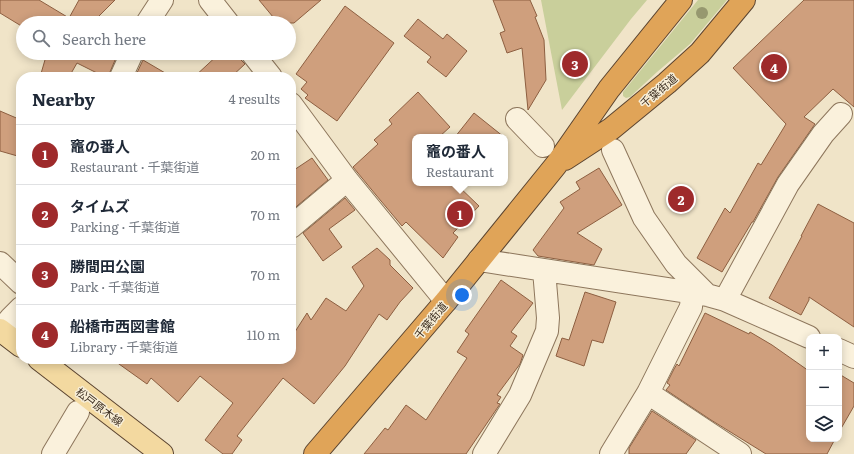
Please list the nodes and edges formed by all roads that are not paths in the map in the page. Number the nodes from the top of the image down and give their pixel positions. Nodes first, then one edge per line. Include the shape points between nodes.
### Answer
1 (162, 0) edge
2 (210, 0) edge
3 (681, 0) edge
4 (744, 0) edge
5 (152, 16) edge
6 (223, 16) edge
7 (129, 60) edge
8 (258, 60) edge
9 (123, 72) edge
10 (267, 72) edge
11 (296, 111) edge
12 (841, 114) dead end
13 (518, 119) dead end
14 (543, 146) dead end
15 (613, 150) dead end
16 (556, 165) junction
17 (347, 180) junction
18 (296, 223) edge
19 (480, 260) junction
20 (0, 263) edge
21 (544, 270) junction
22 (16, 279) edge
23 (708, 296) junction
24 (446, 301) junction
25 (16, 313) edge
26 (806, 336) edge
27 (6, 337) edge
28 (45, 364) edge
29 (648, 393) junction
30 (78, 412) dead end
31 (53, 454) edge
32 (162, 454) edge
33 (315, 454) edge
34 (484, 454) edge
35 (611, 454) edge
36 (740, 454) edge

1 - 5 street
2 - 6 street
3 - 16 highway, 千葉街道 via 609,89
4 - 16 highway, 千葉街道 via 700,53 667,83 611,129
7 - 9 street
8 - 10 street
11 - 17 street
12 - 23 street via 823,134
13 - 14 street
15 - 23 street via 644,218 676,264
16 - 19 highway, 千葉街道
17 - 18 street
17 - 24 street
19 - 21 street
19 - 24 highway, 千葉街道
20 - 22 street
21 - 23 street
21 - 34 street via 547,331 520,394
23 - 26 street
23 - 29 street via 691,307
24 - 33 highway, 千葉街道
25 - 27 street via 11,318
28 - 32 main road, 松戸原木線
29 - 35 street
29 - 36 street
30 - 31 street

